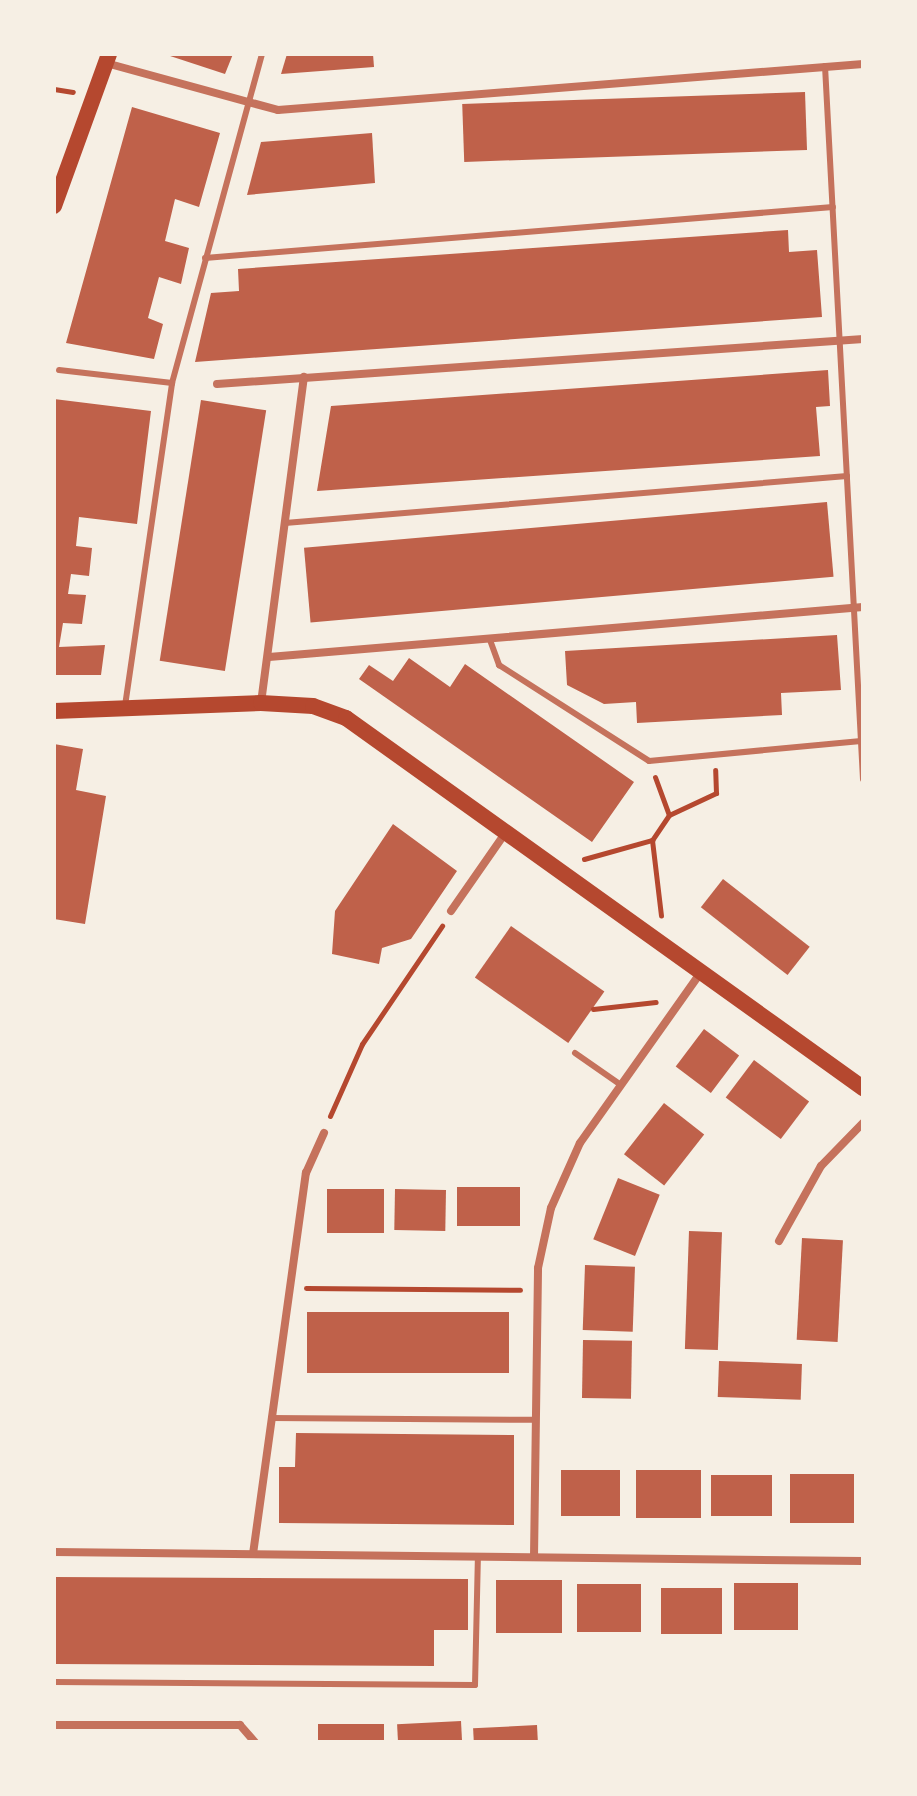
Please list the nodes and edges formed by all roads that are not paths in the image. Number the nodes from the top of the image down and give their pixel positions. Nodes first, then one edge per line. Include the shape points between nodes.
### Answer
1 (262, 54) edge
2 (107, 58) edge
3 (863, 64) edge
4 (825, 66) junction
5 (250, 107) junction
6 (54, 206) edge
7 (833, 207) junction
8 (205, 258) junction
9 (863, 339) edge
10 (841, 340) junction
11 (59, 370) dead end
12 (304, 377) junction
13 (172, 383) junction
14 (217, 384) dead end
15 (847, 476) junction
16 (285, 523) junction
17 (858, 607) edge
18 (490, 640) junction
19 (269, 657) junction
20 (261, 703) junction
21 (124, 710) junction
22 (54, 711) edge
23 (861, 741) junction
24 (863, 779) edge
25 (506, 831) junction
26 (451, 911) road end
27 (703, 970) junction
28 (575, 1053) dead end
29 (621, 1085) junction
30 (863, 1088) edge
31 (863, 1123) edge
32 (324, 1133) road end
33 (779, 1241) dead end
34 (271, 1418) junction
35 (536, 1420) junction
36 (54, 1552) edge
37 (253, 1554) junction
38 (478, 1557) junction
39 (534, 1557) junction
40 (863, 1561) edge
41 (54, 1682) edge
42 (54, 1725) edge
43 (255, 1742) edge

1 - 5 lane
2 - 5 street
2 - 6 main road
3 - 4 street
4 - 5 street
4 - 7 lane
5 - 8 lane
7 - 8 lane
7 - 10 lane
8 - 13 lane
9 - 10 street
10 - 12 street
10 - 15 lane
11 - 13 lane
12 - 14 street
12 - 16 street
13 - 21 lane
15 - 16 lane
15 - 17 lane
16 - 19 street
17 - 18 street
17 - 23 lane
18 - 19 street
18 - 23 lane via 499,665 649,761
19 - 20 street
20 - 21 main road
20 - 25 main road via 346,718
21 - 22 main road
23 - 24 lane
25 - 26 street
25 - 27 main road
27 - 29 street
27 - 30 main road
28 - 29 lane
29 - 35 street via 580,1143 551,1208 538,1291
31 - 33 street via 821,1166
32 - 34 street via 306,1173
34 - 35 lane
34 - 37 street
35 - 39 street
36 - 37 street
37 - 38 street
38 - 39 street
38 - 41 lane via 475,1685
39 - 40 street
42 - 43 street via 240,1725

